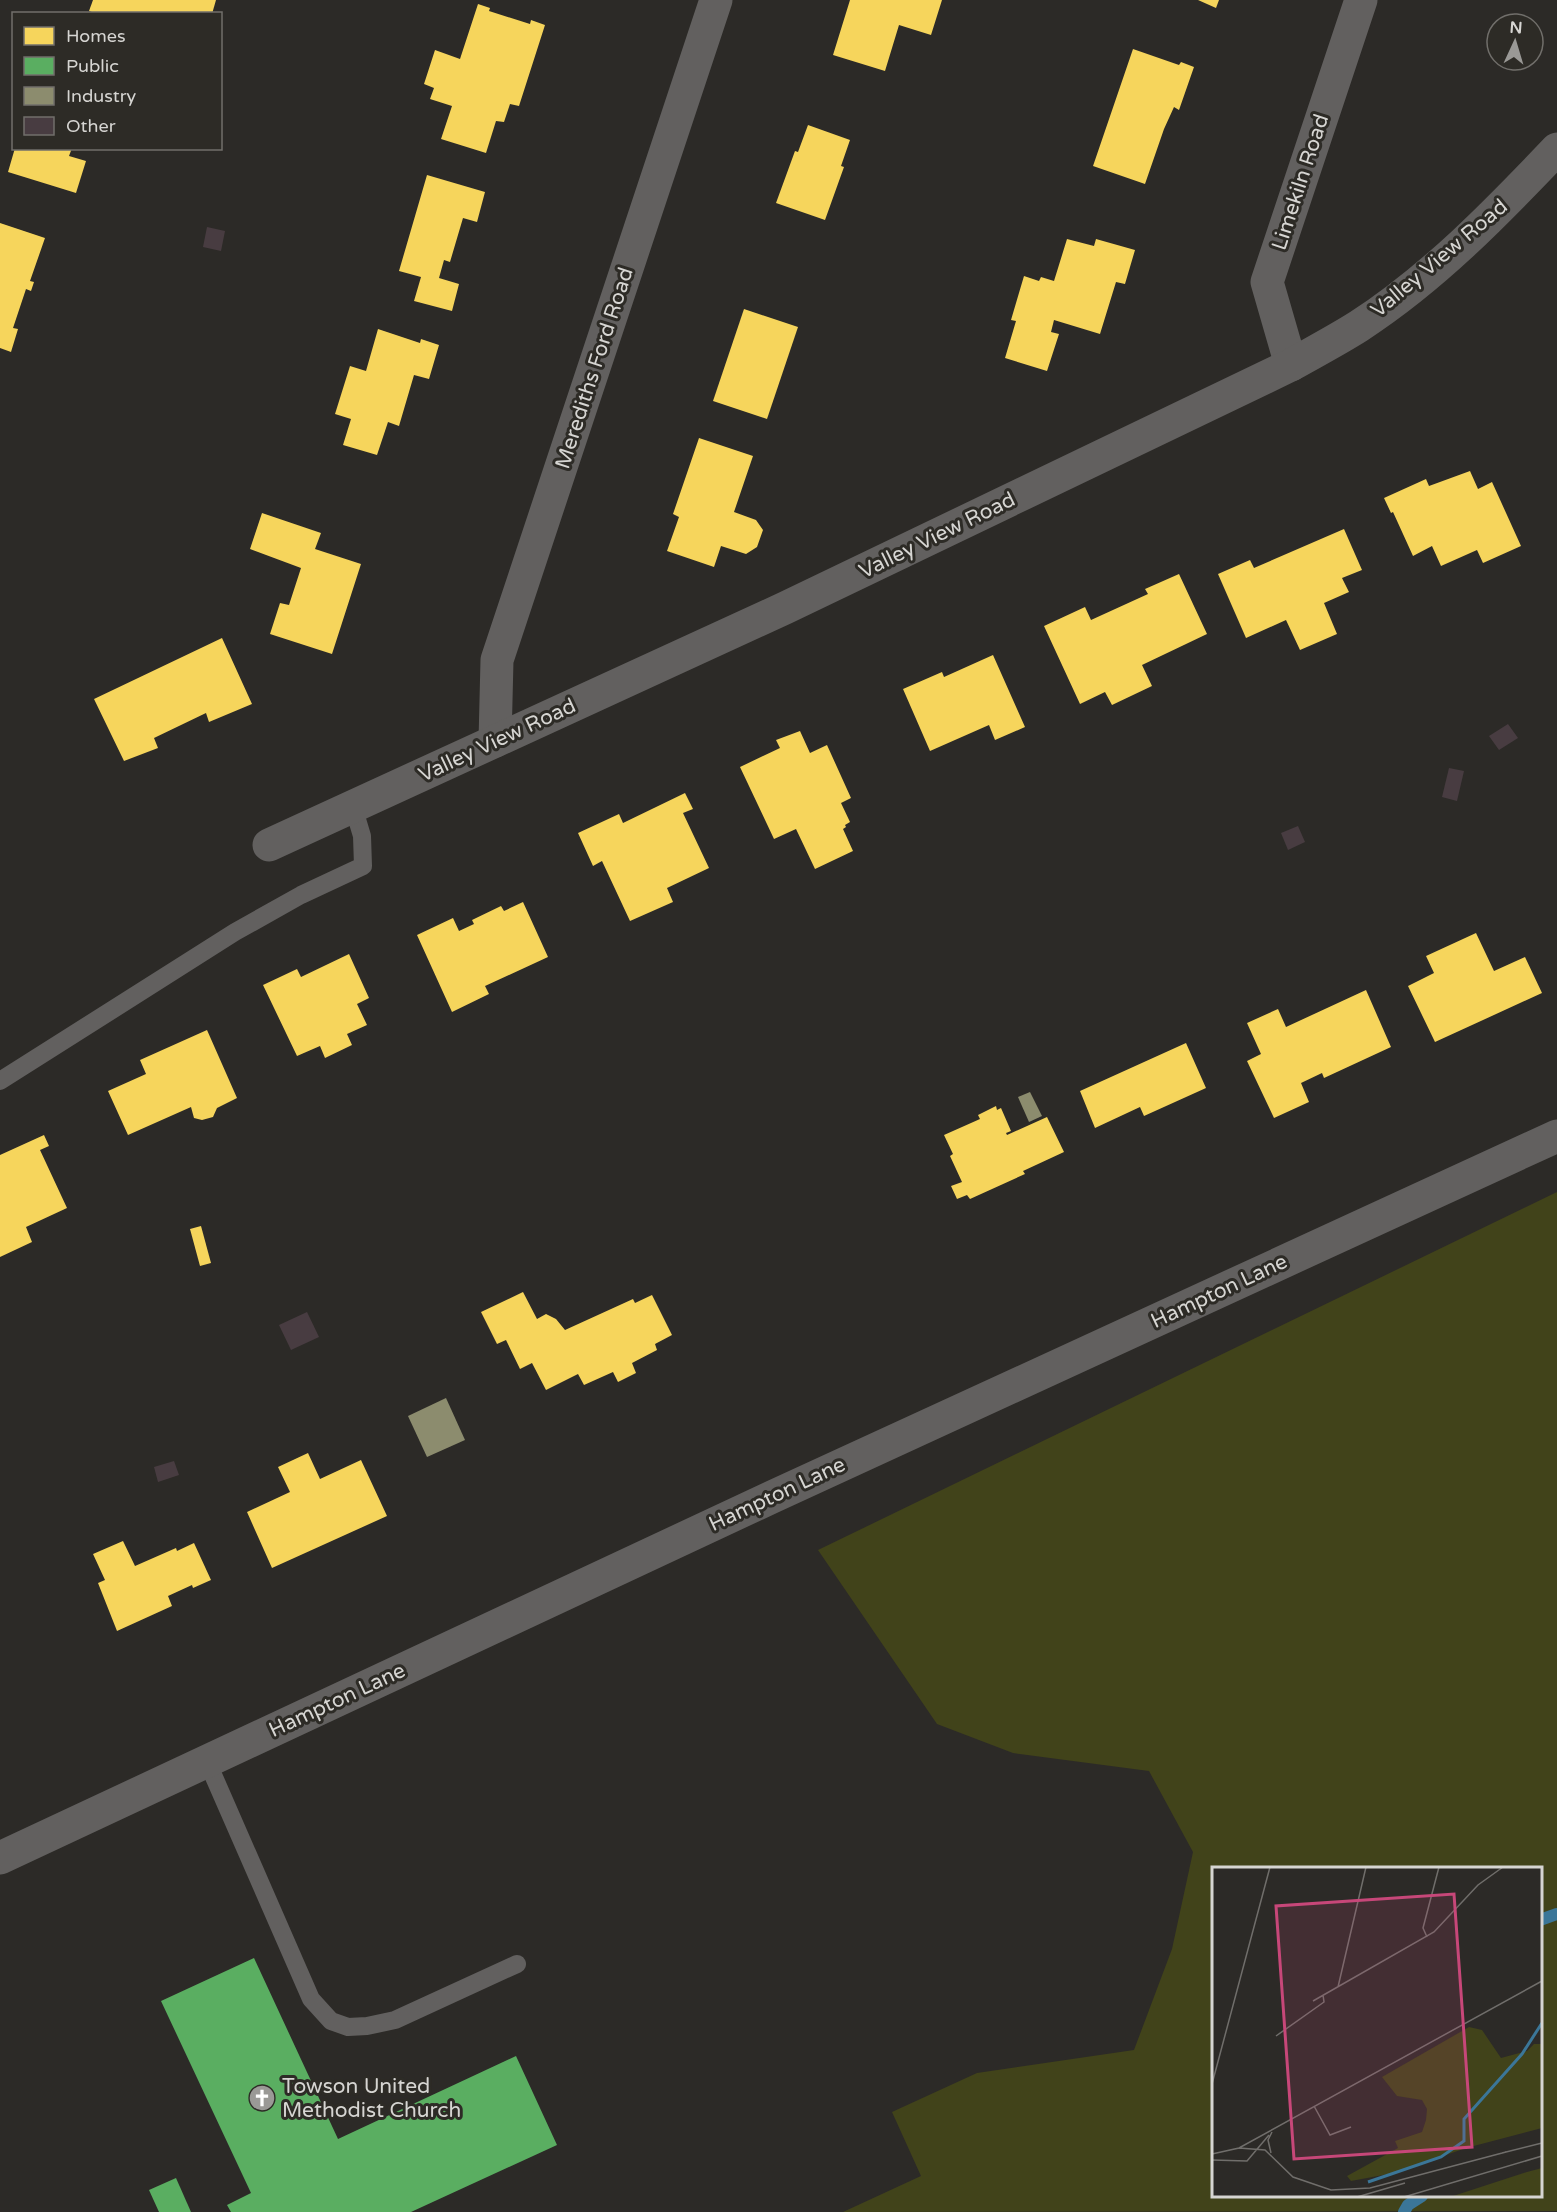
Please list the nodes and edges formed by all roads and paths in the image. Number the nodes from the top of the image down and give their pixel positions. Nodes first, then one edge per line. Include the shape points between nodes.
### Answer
1 (716, 0) edge
2 (1361, 0) edge
3 (1557, 149) edge
4 (1291, 365) junction
5 (495, 741) junction
6 (353, 806) junction
7 (269, 844) dead end
8 (0, 1081) edge
9 (1557, 1136) edge
10 (207, 1761) junction
11 (0, 1858) edge
12 (517, 1964) dead end

1 - 5 street, Merediths Ford Road via 497,660
2 - 4 street, Limekiln Road via 1267,282
3 - 4 street, Valley View Road via 1485,223 1409,290 1359,326
4 - 5 street, Valley View Road via 785,608
5 - 6 street, Valley View Road
6 - 7 street, Valley View Road
6 - 8 lane via 362,836 363,866 235,932
9 - 10 street, Hampton Lane
10 - 11 street, Hampton Lane
10 - 12 lane via 311,1999 331,2021 348,2027 395,2020

